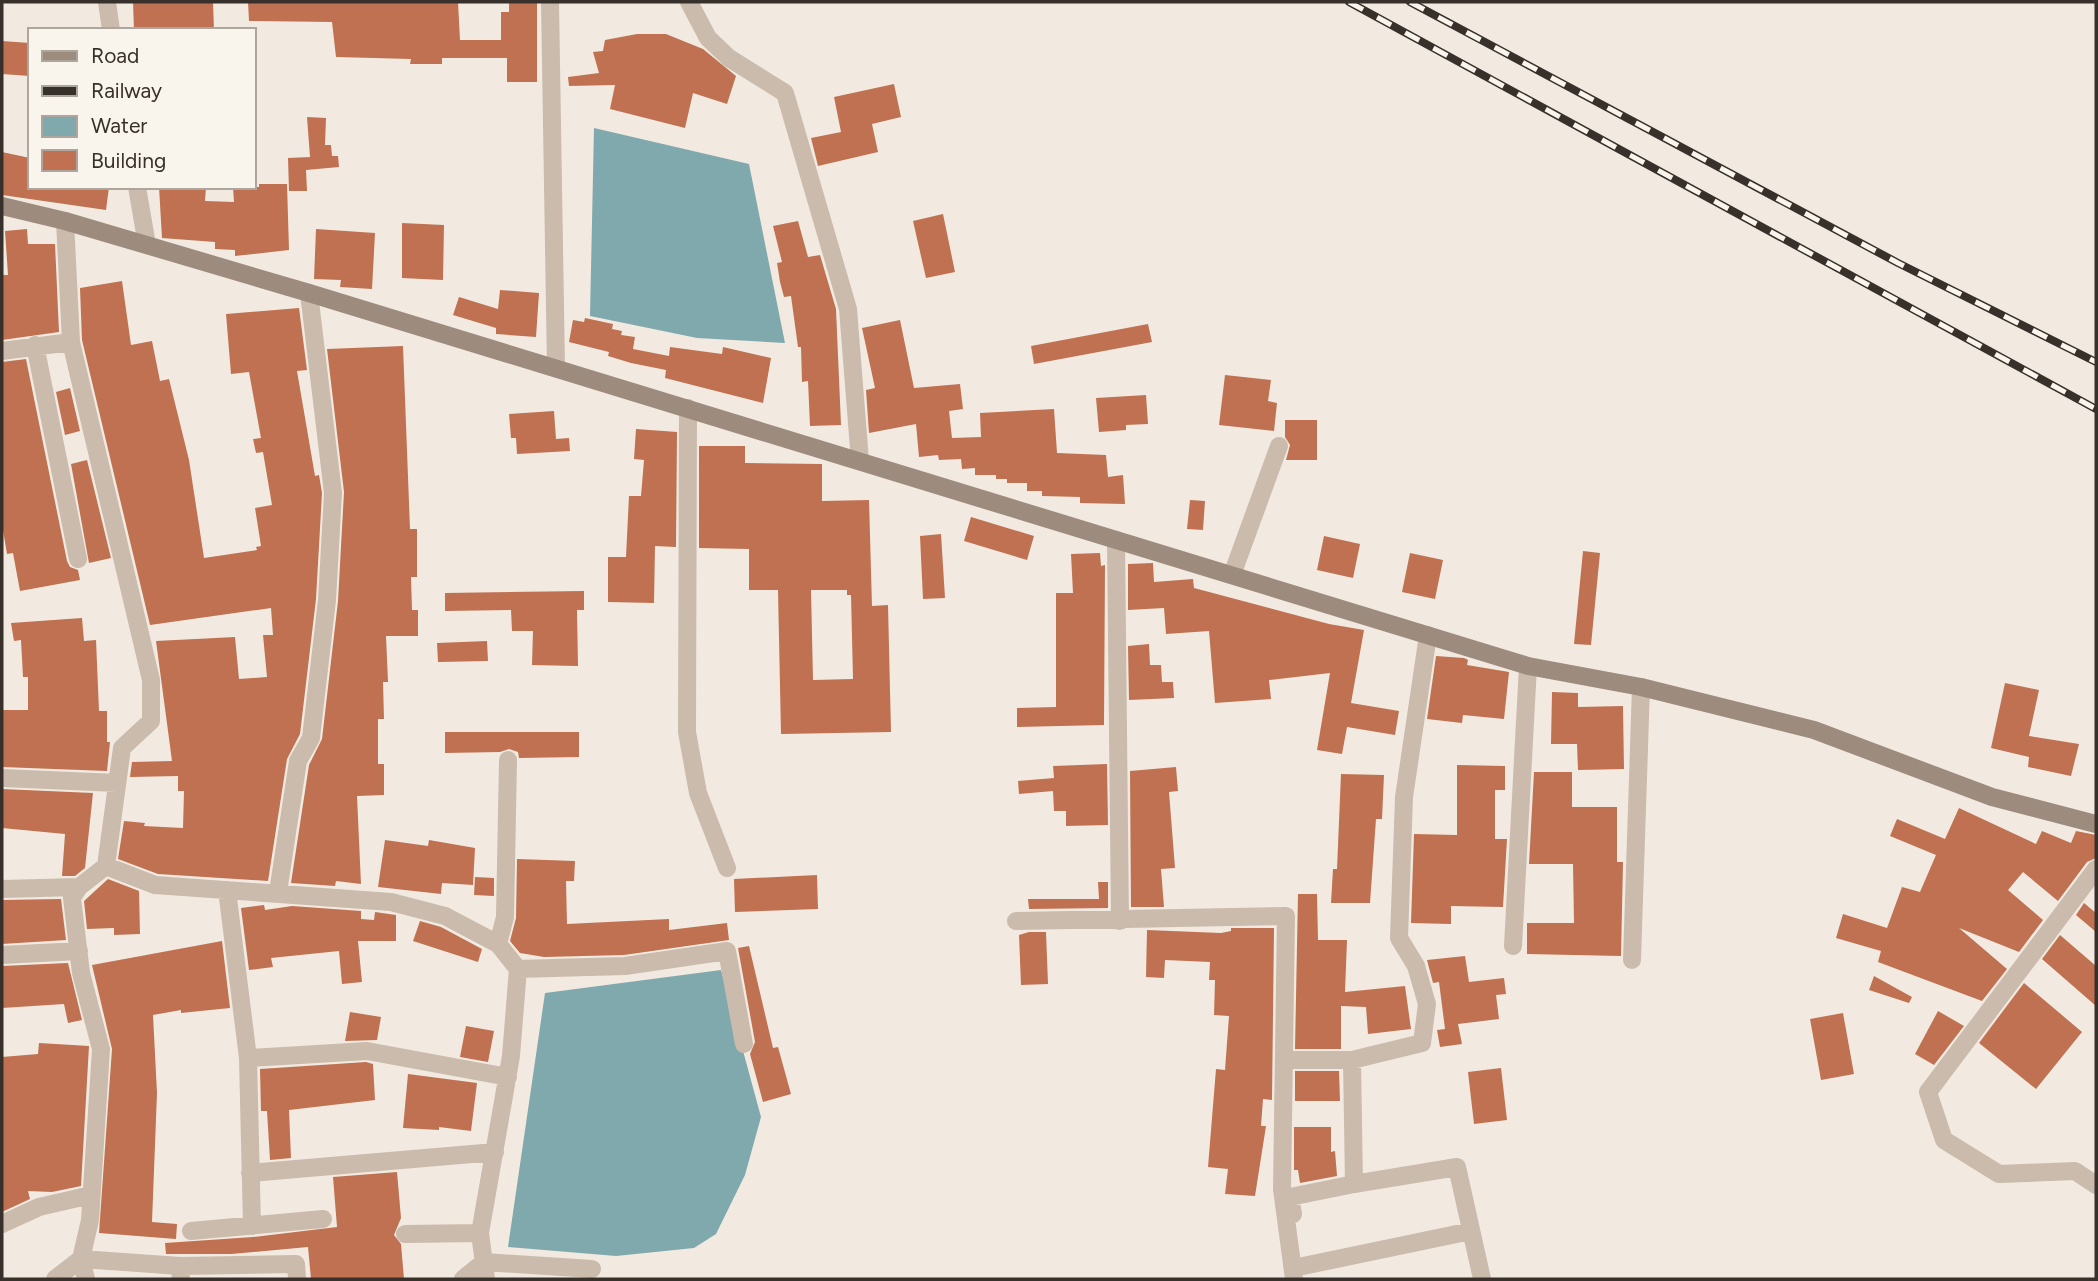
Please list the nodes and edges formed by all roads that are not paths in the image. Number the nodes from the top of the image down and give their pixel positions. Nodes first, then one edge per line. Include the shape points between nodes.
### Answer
1 (107, 2) edge
2 (550, 2) edge
3 (689, 2) edge
4 (111, 28) edge
5 (137, 189) edge
6 (2, 206) edge
7 (65, 221) junction
8 (148, 245) junction
9 (309, 293) junction
10 (71, 341) junction
11 (35, 345) junction
12 (2, 351) edge
13 (556, 368) junction
14 (688, 408) junction
15 (1279, 446) dead end
16 (860, 461) junction
17 (1116, 540) junction
18 (78, 559) dead end
19 (1232, 575) junction
20 (1428, 635) junction
21 (1528, 666) junction
22 (1641, 687) junction
23 (508, 760) dead end
24 (2, 778) edge
25 (117, 783) junction
26 (2096, 824) edge
27 (106, 866) junction
28 (727, 868) dead end
29 (2096, 869) edge
30 (79, 887) junction
31 (2, 889) edge
32 (227, 890) junction
33 (278, 892) junction
34 (1016, 921) dead end
35 (1120, 921) junction
36 (498, 944) junction
37 (1513, 946) dead end
38 (79, 951) junction
39 (2, 955) edge
40 (1632, 960) dead end
41 (518, 969) junction
42 (744, 1044) dead end
43 (247, 1058) junction
44 (1284, 1059) junction
45 (1352, 1060) junction
46 (508, 1077) junction
47 (495, 1152) junction
48 (250, 1173) junction
49 (1354, 1184) junction
50 (2096, 1185) edge
51 (91, 1195) junction
52 (323, 1219) dead end
53 (2, 1224) edge
54 (252, 1226) junction
55 (191, 1231) dead end
56 (1471, 1231) junction
57 (480, 1233) junction
58 (405, 1234) dead end
59 (81, 1259) junction
60 (592, 1269) dead end
61 (485, 1271) edge
62 (181, 1273) edge
63 (1301, 1275) edge
64 (55, 1279) edge
65 (86, 1279) edge
66 (298, 1279) edge
67 (463, 1279) edge
68 (1482, 1279) edge

1 - 4 street
2 - 13 street
3 - 16 street via 708,38 785,93 848,309
5 - 8 street
6 - 7 main road
7 - 8 main road
7 - 10 street
8 - 9 main road
9 - 13 main road
9 - 33 street via 333,493 312,738 298,761
10 - 11 street
10 - 25 street via 151,680 151,720 122,748
11 - 12 street
11 - 18 street
13 - 14 main road
14 - 16 main road
14 - 28 street via 687,732 698,793
15 - 19 street
16 - 17 main road
17 - 19 main road
17 - 35 street
19 - 20 main road
20 - 21 main road
20 - 45 street via 1404,797 1399,938 1416,966 1427,1004 1422,1043
21 - 22 main road
21 - 37 street
22 - 26 main road via 1814,730 1992,797
22 - 40 street
23 - 36 street via 505,917
24 - 25 street
25 - 27 street
27 - 30 street
27 - 32 street via 155,885
29 - 50 street via 1928,1092 1944,1140 1999,1174 2075,1171
30 - 31 street
30 - 38 street via 72,898
32 - 33 street
32 - 43 street
33 - 36 street via 391,902 445,916
34 - 35 street
35 - 44 street via 1286,916
36 - 41 street
38 - 39 street
38 - 51 street via 101,1049
41 - 42 street via 625,965 727,951
41 - 46 street
43 - 46 street via 367,1051
43 - 48 street
44 - 45 street
44 - 63 street via 1282,1189
45 - 49 street
46 - 47 street
47 - 48 street
47 - 57 street
48 - 54 street
49 - 56 street via 1457,1167
49 - 63 street via 1290,1197
51 - 53 street via 39,1207
51 - 59 street
52 - 54 street
54 - 55 street
56 - 63 street
56 - 68 street
57 - 58 street
57 - 61 street
59 - 62 street
59 - 64 street
59 - 65 street
60 - 61 street
61 - 67 street
62 - 66 street via 296,1264

